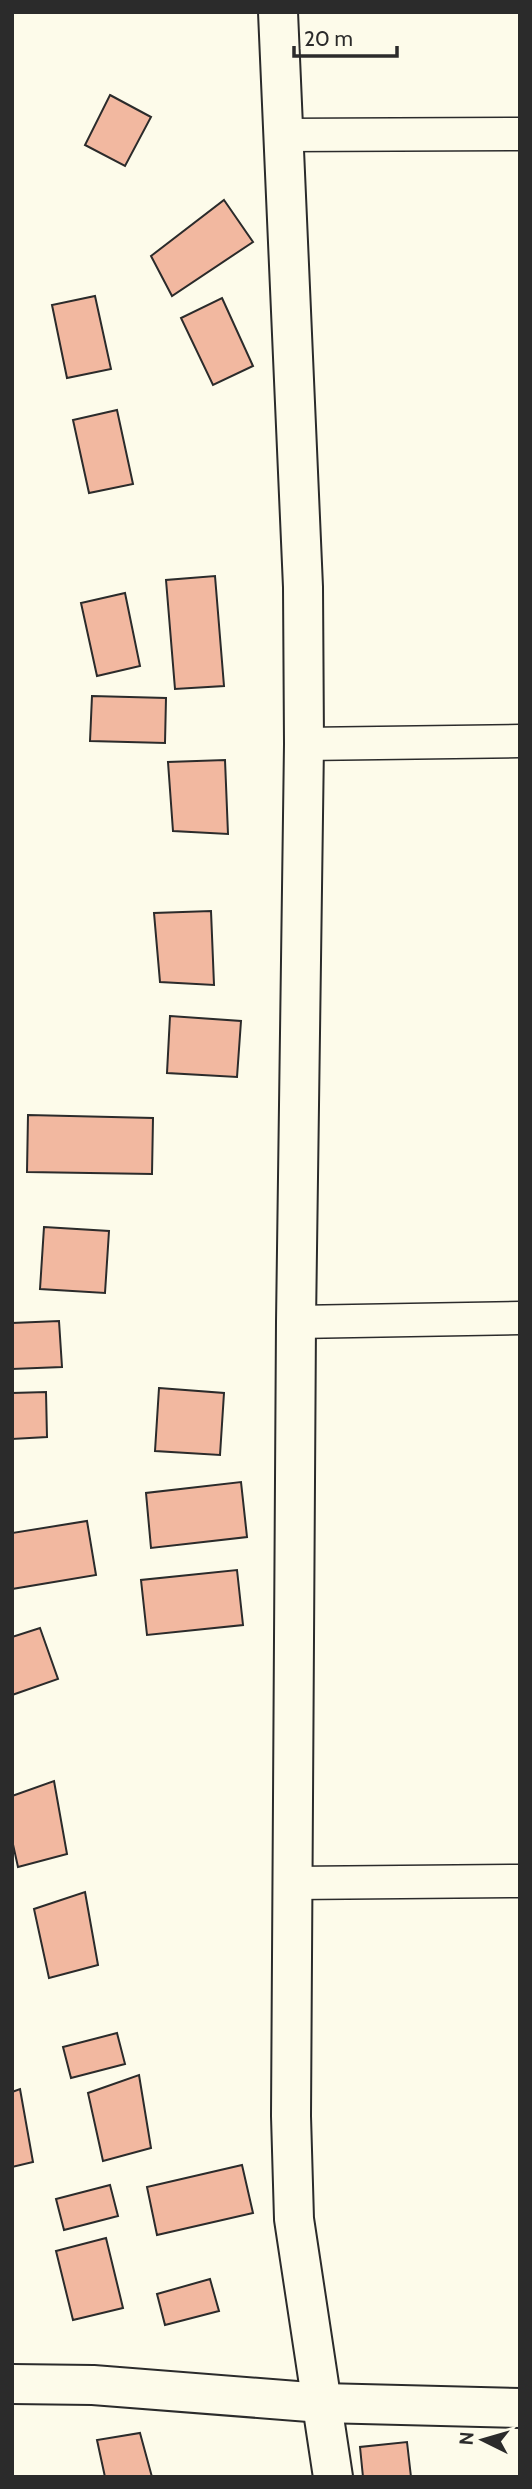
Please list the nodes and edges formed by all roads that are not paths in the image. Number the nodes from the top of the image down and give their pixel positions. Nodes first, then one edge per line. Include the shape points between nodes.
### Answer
1 (278, 12) edge
2 (520, 134) edge
3 (283, 135) junction
4 (520, 741) edge
5 (304, 744) junction
6 (520, 1318) edge
7 (296, 1322) junction
8 (520, 1881) edge
9 (293, 1883) junction
10 (12, 2384) edge
11 (322, 2403) junction
12 (520, 2408) edge
13 (333, 2477) edge

1 - 3 street
2 - 3 street
3 - 5 street via 303,587
4 - 5 street
5 - 7 street
6 - 7 street
7 - 9 street
8 - 9 street
9 - 11 street via 290,2116 294,2219
10 - 11 street via 93,2385
11 - 12 street
11 - 13 street

